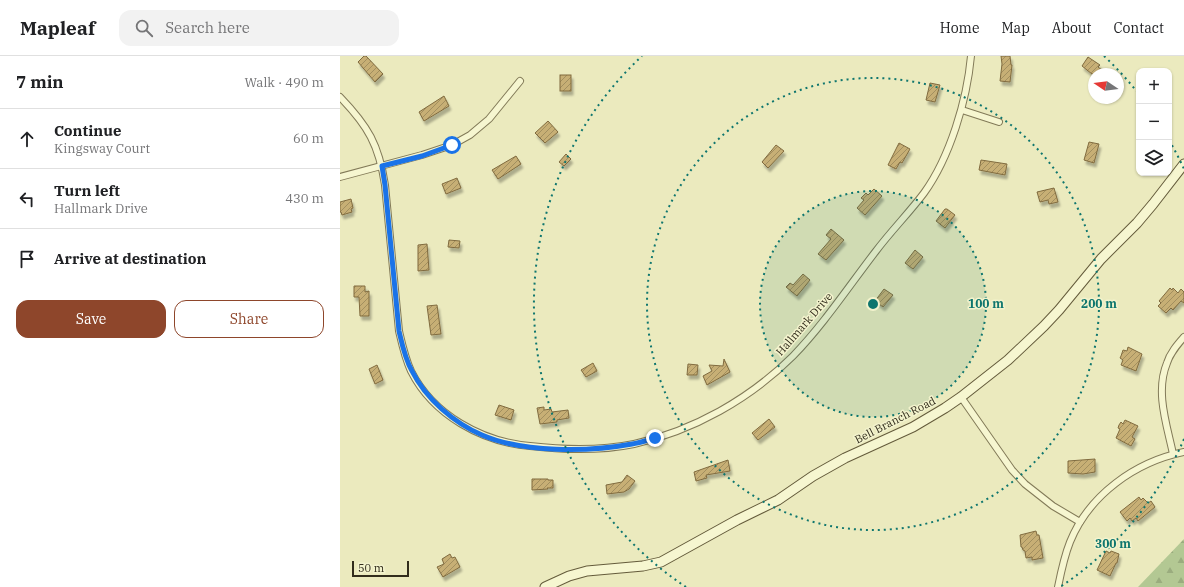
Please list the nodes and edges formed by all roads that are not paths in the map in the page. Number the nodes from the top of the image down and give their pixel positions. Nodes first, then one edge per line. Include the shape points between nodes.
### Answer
1 (972, 56) edge
2 (520, 81) dead end
3 (340, 97) edge
4 (962, 110) junction
5 (999, 122) dead end
6 (1184, 164) edge
7 (382, 166) junction
8 (340, 177) edge
9 (1184, 337) edge
10 (961, 397) junction
11 (1184, 452) edge
12 (1173, 454) junction
13 (1080, 522) junction
14 (545, 587) edge
15 (1058, 587) edge

1 - 4 street, Hallmark Drive
2 - 7 street via 489,119 470,135 438,151
3 - 7 street, Hallmark Drive via 371,135
4 - 5 street
4 - 7 street, Hallmark Drive via 947,149 924,192 793,356 745,395 704,419 676,432 633,444 611,447 574,450 502,442 460,423 424,390 411,371 399,331
6 - 10 street, Bell Branch Road via 1154,204 1101,259 1060,310 1008,360
7 - 8 street
9 - 12 street via 1167,362 1161,386
10 - 13 street via 1012,470 1025,484 1053,506
10 - 14 street, Bell Branch Road via 913,427 845,458 778,500 661,562 588,571
11 - 12 street
12 - 13 street via 1138,468 1122,478 1105,492
13 - 15 street via 1065,558

